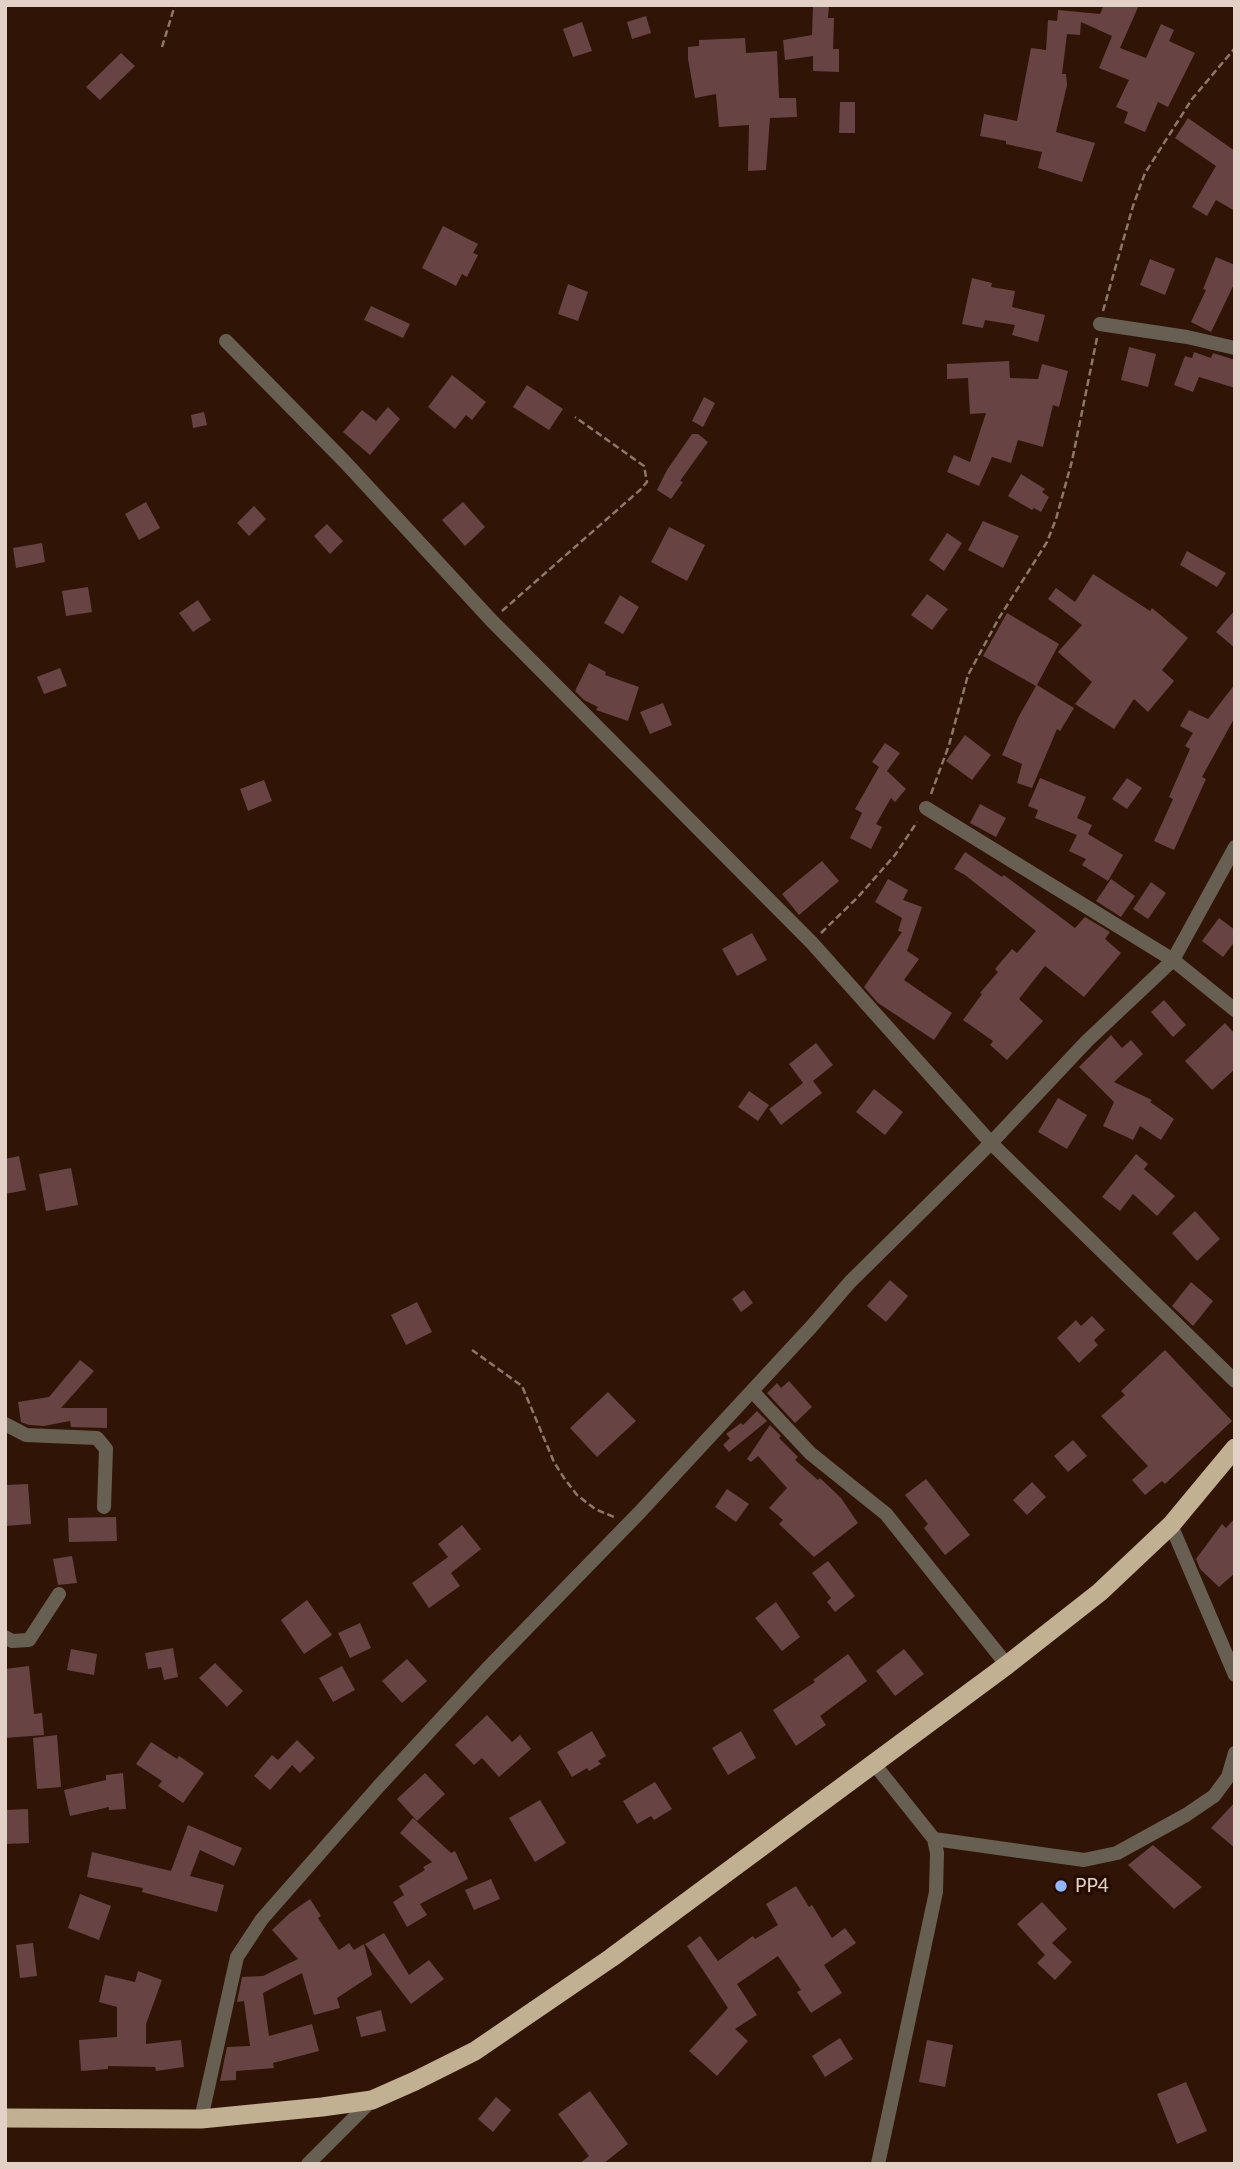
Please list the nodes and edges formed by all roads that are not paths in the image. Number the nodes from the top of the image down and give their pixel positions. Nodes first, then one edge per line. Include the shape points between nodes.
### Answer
1 (1100, 324) road end
2 (226, 341) dead end
3 (1235, 348) edge
4 (926, 808) road end
5 (1235, 846) edge
6 (1173, 960) junction
7 (1235, 1010) edge
8 (991, 1143) junction
9 (1235, 1381) edge
10 (752, 1391) junction
11 (5, 1424) edge
12 (1235, 1448) edge
13 (103, 1507) dead end
14 (1171, 1525) junction
15 (59, 1594) dead end
16 (5, 1637) edge
17 (1007, 1665) junction
18 (1235, 1675) edge
19 (1235, 1753) edge
20 (875, 1765) junction
21 (934, 1839) junction
22 (372, 2099) junction
23 (5, 2118) edge
24 (201, 2119) junction
25 (308, 2164) edge
26 (878, 2164) edge

1 - 3 street
2 - 8 street via 491,620 812,943
4 - 6 street
5 - 6 street
6 - 7 street
6 - 8 street via 1087,1041
8 - 9 street
8 - 10 street via 850,1282
10 - 17 street via 810,1453 886,1514
10 - 24 street via 378,1787 262,1919 237,1957
11 - 13 street via 26,1435 97,1438 106,1449
12 - 14 highway
14 - 17 highway via 1100,1592
14 - 18 street
15 - 16 street via 29,1640 12,1642
17 - 20 highway
19 - 21 street via 1228,1777 1214,1796 1117,1853 1084,1860
20 - 21 street
20 - 22 highway via 534,2013 475,2051
21 - 26 street via 936,1892
22 - 24 highway
22 - 25 street
23 - 24 highway

